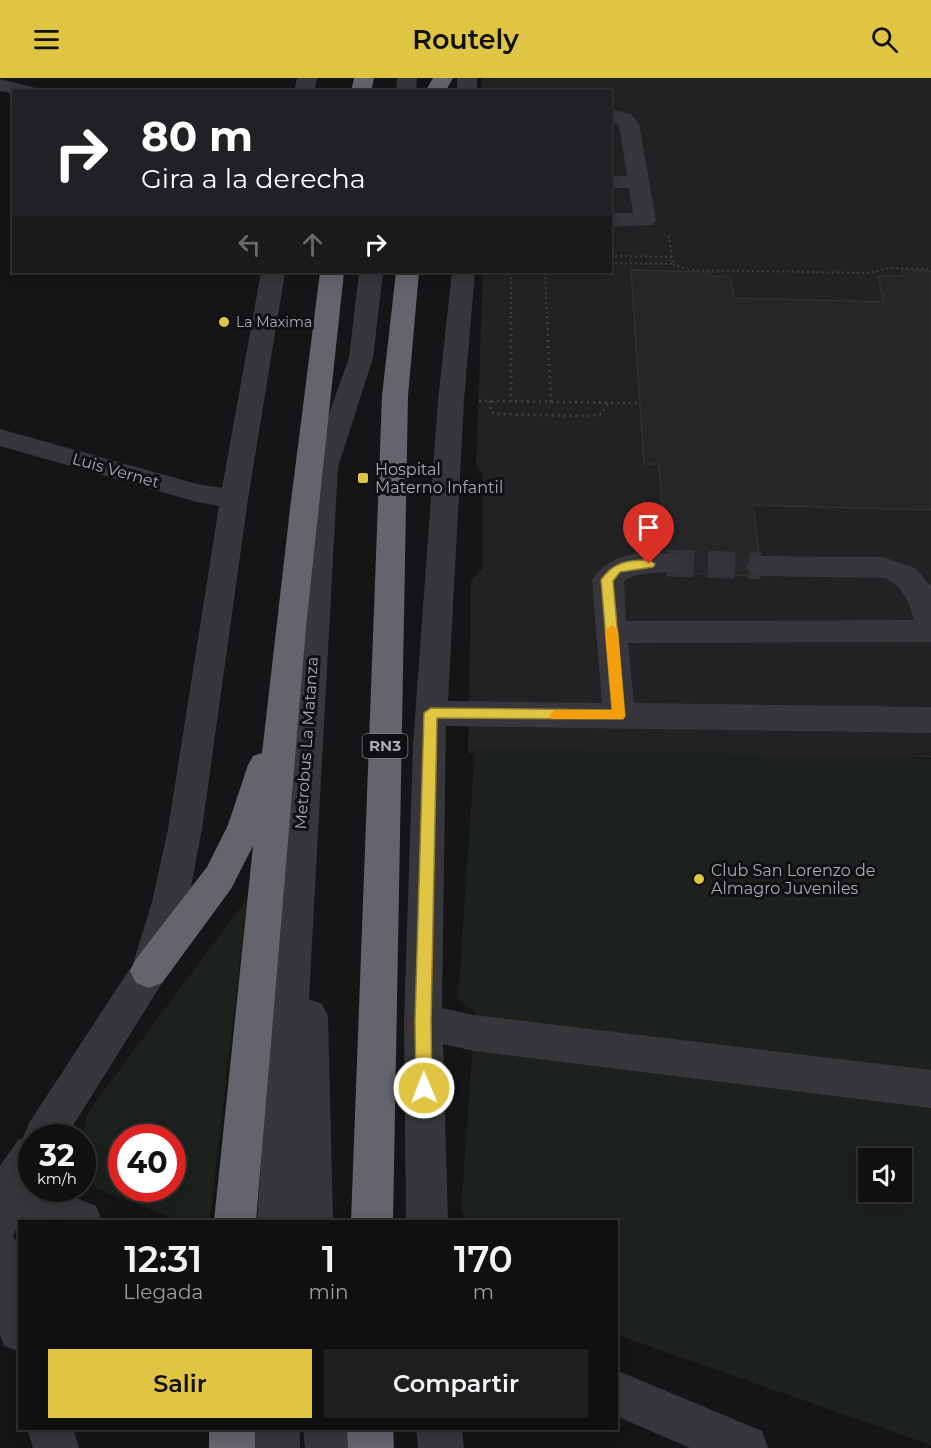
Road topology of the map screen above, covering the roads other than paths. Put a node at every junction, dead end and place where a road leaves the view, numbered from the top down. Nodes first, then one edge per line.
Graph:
1 (5, 78) edge
2 (0, 83) edge
3 (23, 90) edge
4 (612, 115) edge
5 (612, 144) edge
6 (632, 144) junction
7 (612, 182) edge
8 (639, 182) junction
9 (612, 220) edge
10 (273, 273) edge
11 (332, 273) edge
12 (371, 273) edge
13 (387, 273) edge
14 (407, 273) edge
15 (463, 273) edge
16 (0, 437) edge
17 (234, 499) junction
18 (667, 563) tunnel mouth
19 (760, 566) tunnel mouth
20 (931, 629) edge
21 (612, 632) junction
22 (288, 666) junction
23 (431, 713) junction
24 (619, 716) junction
25 (931, 720) edge
26 (149, 971) junction
27 (423, 1022) junction
28 (931, 1089) edge
29 (51, 1124) edge
30 (18, 1176) edge
31 (3, 1199) edge
32 (77, 1220) edge
33 (236, 1220) edge
34 (278, 1220) edge
35 (312, 1220) edge
36 (372, 1220) edge
37 (427, 1220) edge
38 (0, 1252) edge
39 (18, 1322) edge
40 (618, 1394) edge
41 (51, 1430) edge
42 (232, 1430) edge
43 (241, 1430) edge
44 (277, 1430) edge
45 (326, 1430) edge
46 (370, 1430) edge
47 (439, 1430) edge
48 (56, 1448) edge
49 (235, 1448) edge
50 (277, 1448) edge
51 (328, 1448) edge
52 (371, 1448) edge
53 (441, 1448) edge
54 (745, 1448) edge

1 - 2 street
2 - 3 street
4 - 6 street
5 - 6 street
6 - 8 street
7 - 8 street
8 - 9 street
10 - 17 street
11 - 22 highway
12 - 34 street, Metrobus La Matanza
13 - 35 street, Metrobus La Matanza
14 - 36 highway, RN3
15 - 23 street
16 - 17 street, Luis Vernet
17 - 26 street
18 - 21 street
19 - 20 street
20 - 21 street
21 - 24 street
22 - 26 highway
22 - 33 highway
23 - 24 street
23 - 27 street
24 - 25 street
26 - 29 street
27 - 28 street
27 - 37 street
30 - 31 street
31 - 32 street
38 - 39 street
40 - 54 street
41 - 48 street
42 - 49 highway
43 - 49 street
44 - 50 street
45 - 51 street
46 - 52 highway
47 - 53 street

